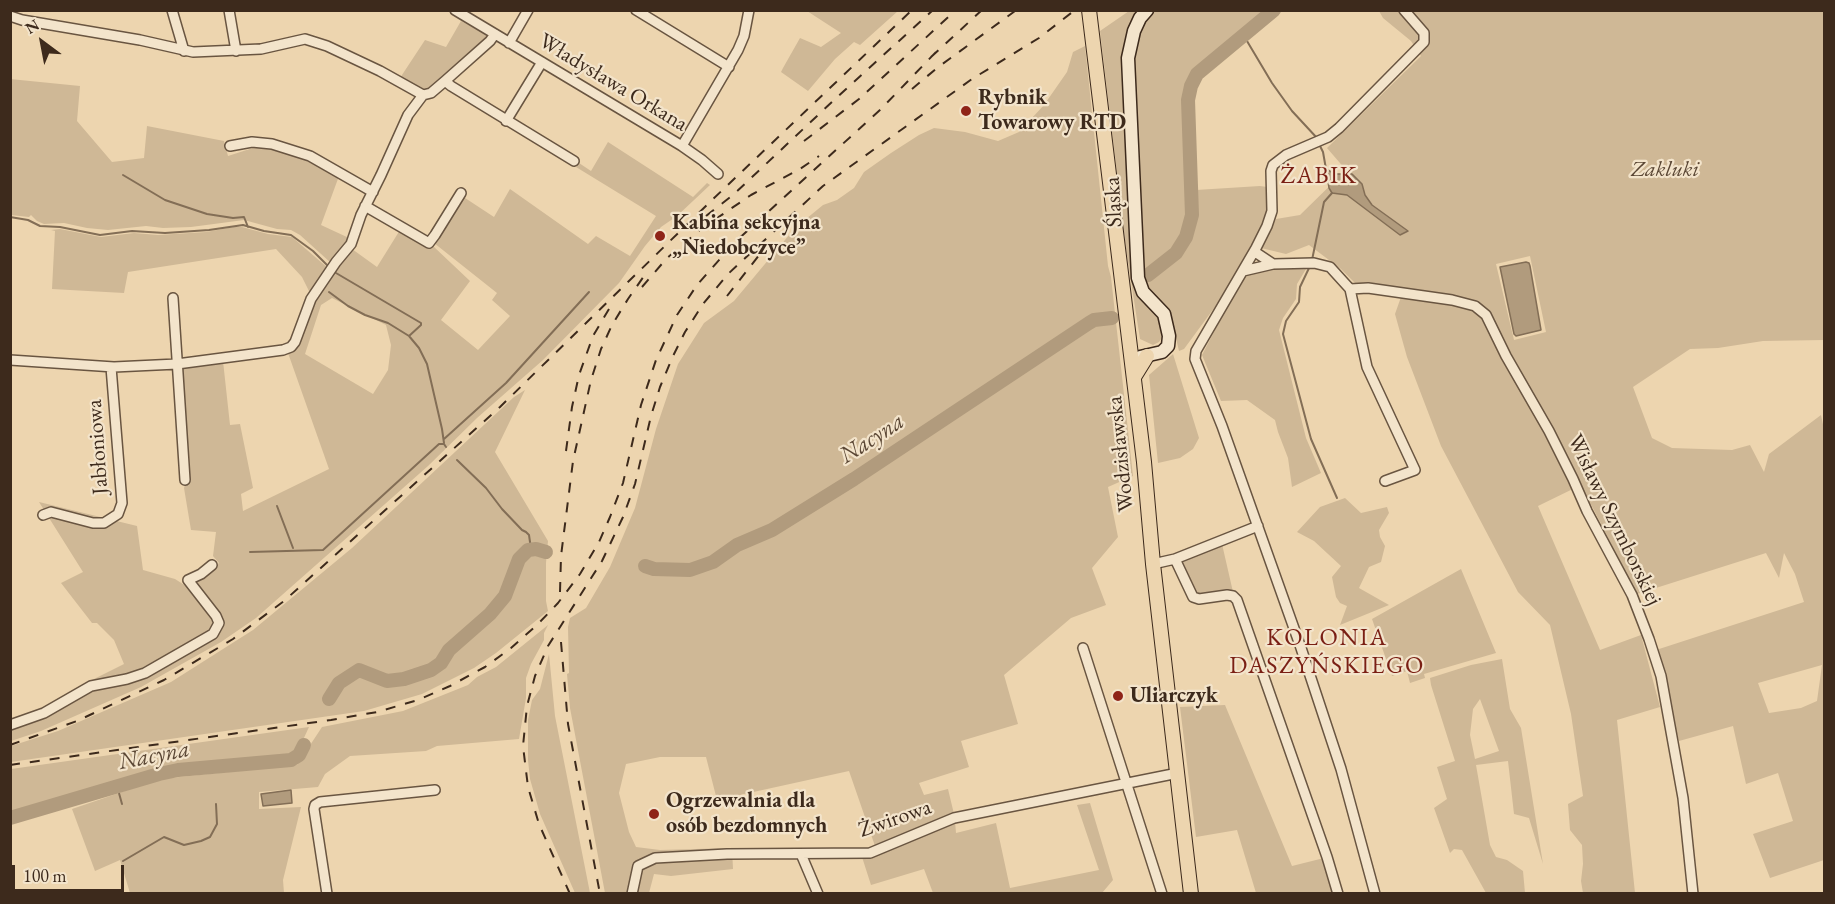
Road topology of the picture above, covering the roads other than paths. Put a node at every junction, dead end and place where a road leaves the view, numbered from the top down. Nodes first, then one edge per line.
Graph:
1 (172, 10) edge
2 (229, 10) edge
3 (455, 10) edge
4 (528, 10) edge
5 (636, 10) edge
6 (749, 10) edge
7 (1089, 10) edge
8 (1147, 10) edge
9 (1404, 10) edge
10 (10, 16) edge
11 (495, 34) junction
12 (509, 43) junction
13 (184, 51) junction
14 (236, 51) junction
15 (542, 62) junction
16 (729, 67) junction
17 (445, 81) junction
18 (423, 95) junction
19 (506, 120) junction
20 (230, 146) dead end
21 (682, 146) junction
22 (574, 161) dead end
23 (718, 174) dead end
24 (373, 192) junction
25 (461, 193) dead end
26 (365, 207) junction
27 (1255, 252) junction
28 (1273, 264) junction
29 (1243, 272) junction
30 (1350, 289) junction
31 (173, 298) dead end
32 (1128, 333) junction
33 (1147, 356) junction
34 (1132, 359) junction
35 (10, 360) edge
36 (177, 364) junction
37 (111, 367) junction
38 (1134, 377) junction
39 (185, 480) dead end
40 (1385, 481) dead end
41 (43, 515) dead end
42 (1258, 526) junction
43 (1174, 559) junction
44 (1153, 564) junction
45 (212, 565) dead end
46 (1083, 648) dead end
47 (10, 725) edge
48 (1178, 773) junction
49 (1127, 783) junction
50 (435, 790) dead end
51 (801, 854) junction
52 (327, 894) edge
53 (632, 894) edge
54 (818, 894) edge
55 (1162, 894) edge
56 (1191, 894) edge
57 (1338, 894) edge
58 (1375, 894) edge
59 (1694, 894) edge

1 - 13 street
2 - 14 street
3 - 11 street, Władysława Orkana
4 - 12 street
5 - 16 street
6 - 16 street
7 - 32 main road, Wodzisławska
8 - 33 street, Śląska
9 - 27 street
10 - 13 street
11 - 12 street, Władysława Orkana
11 - 17 street
12 - 15 street, Władysława Orkana
13 - 14 street
14 - 18 street
15 - 19 street
15 - 21 street, Władysława Orkana
16 - 21 street
17 - 18 street
17 - 19 street
18 - 24 street, Jabłoniowa
19 - 22 street
20 - 24 street
21 - 23 street, Władysława Orkana
24 - 26 street, Jabłoniowa
25 - 26 street
26 - 36 street, Jabłoniowa
27 - 28 street
27 - 29 street
28 - 29 street
28 - 30 street
29 - 42 street
30 - 40 street
30 - 59 street, Wisławy Szymborskiej
31 - 36 street
32 - 33 street
32 - 34 main road, Wodzisławska
33 - 34 street, Śląska
33 - 38 main road
34 - 38 main road, Wodzisławska
35 - 37 street, Jabłoniowa
36 - 37 street, Jabłoniowa
36 - 39 street
37 - 41 street, Jabłoniowa
38 - 44 main road, Wodzisławska
42 - 43 street
42 - 58 street
43 - 44 street
43 - 57 street
44 - 48 main road, Wodzisławska
45 - 47 street
46 - 49 street
48 - 49 street, Żwirowa
48 - 56 main road, Wodzisławska
49 - 51 street, Żwirowa
49 - 55 street
50 - 52 street
51 - 53 street, Żwirowa
51 - 54 street

